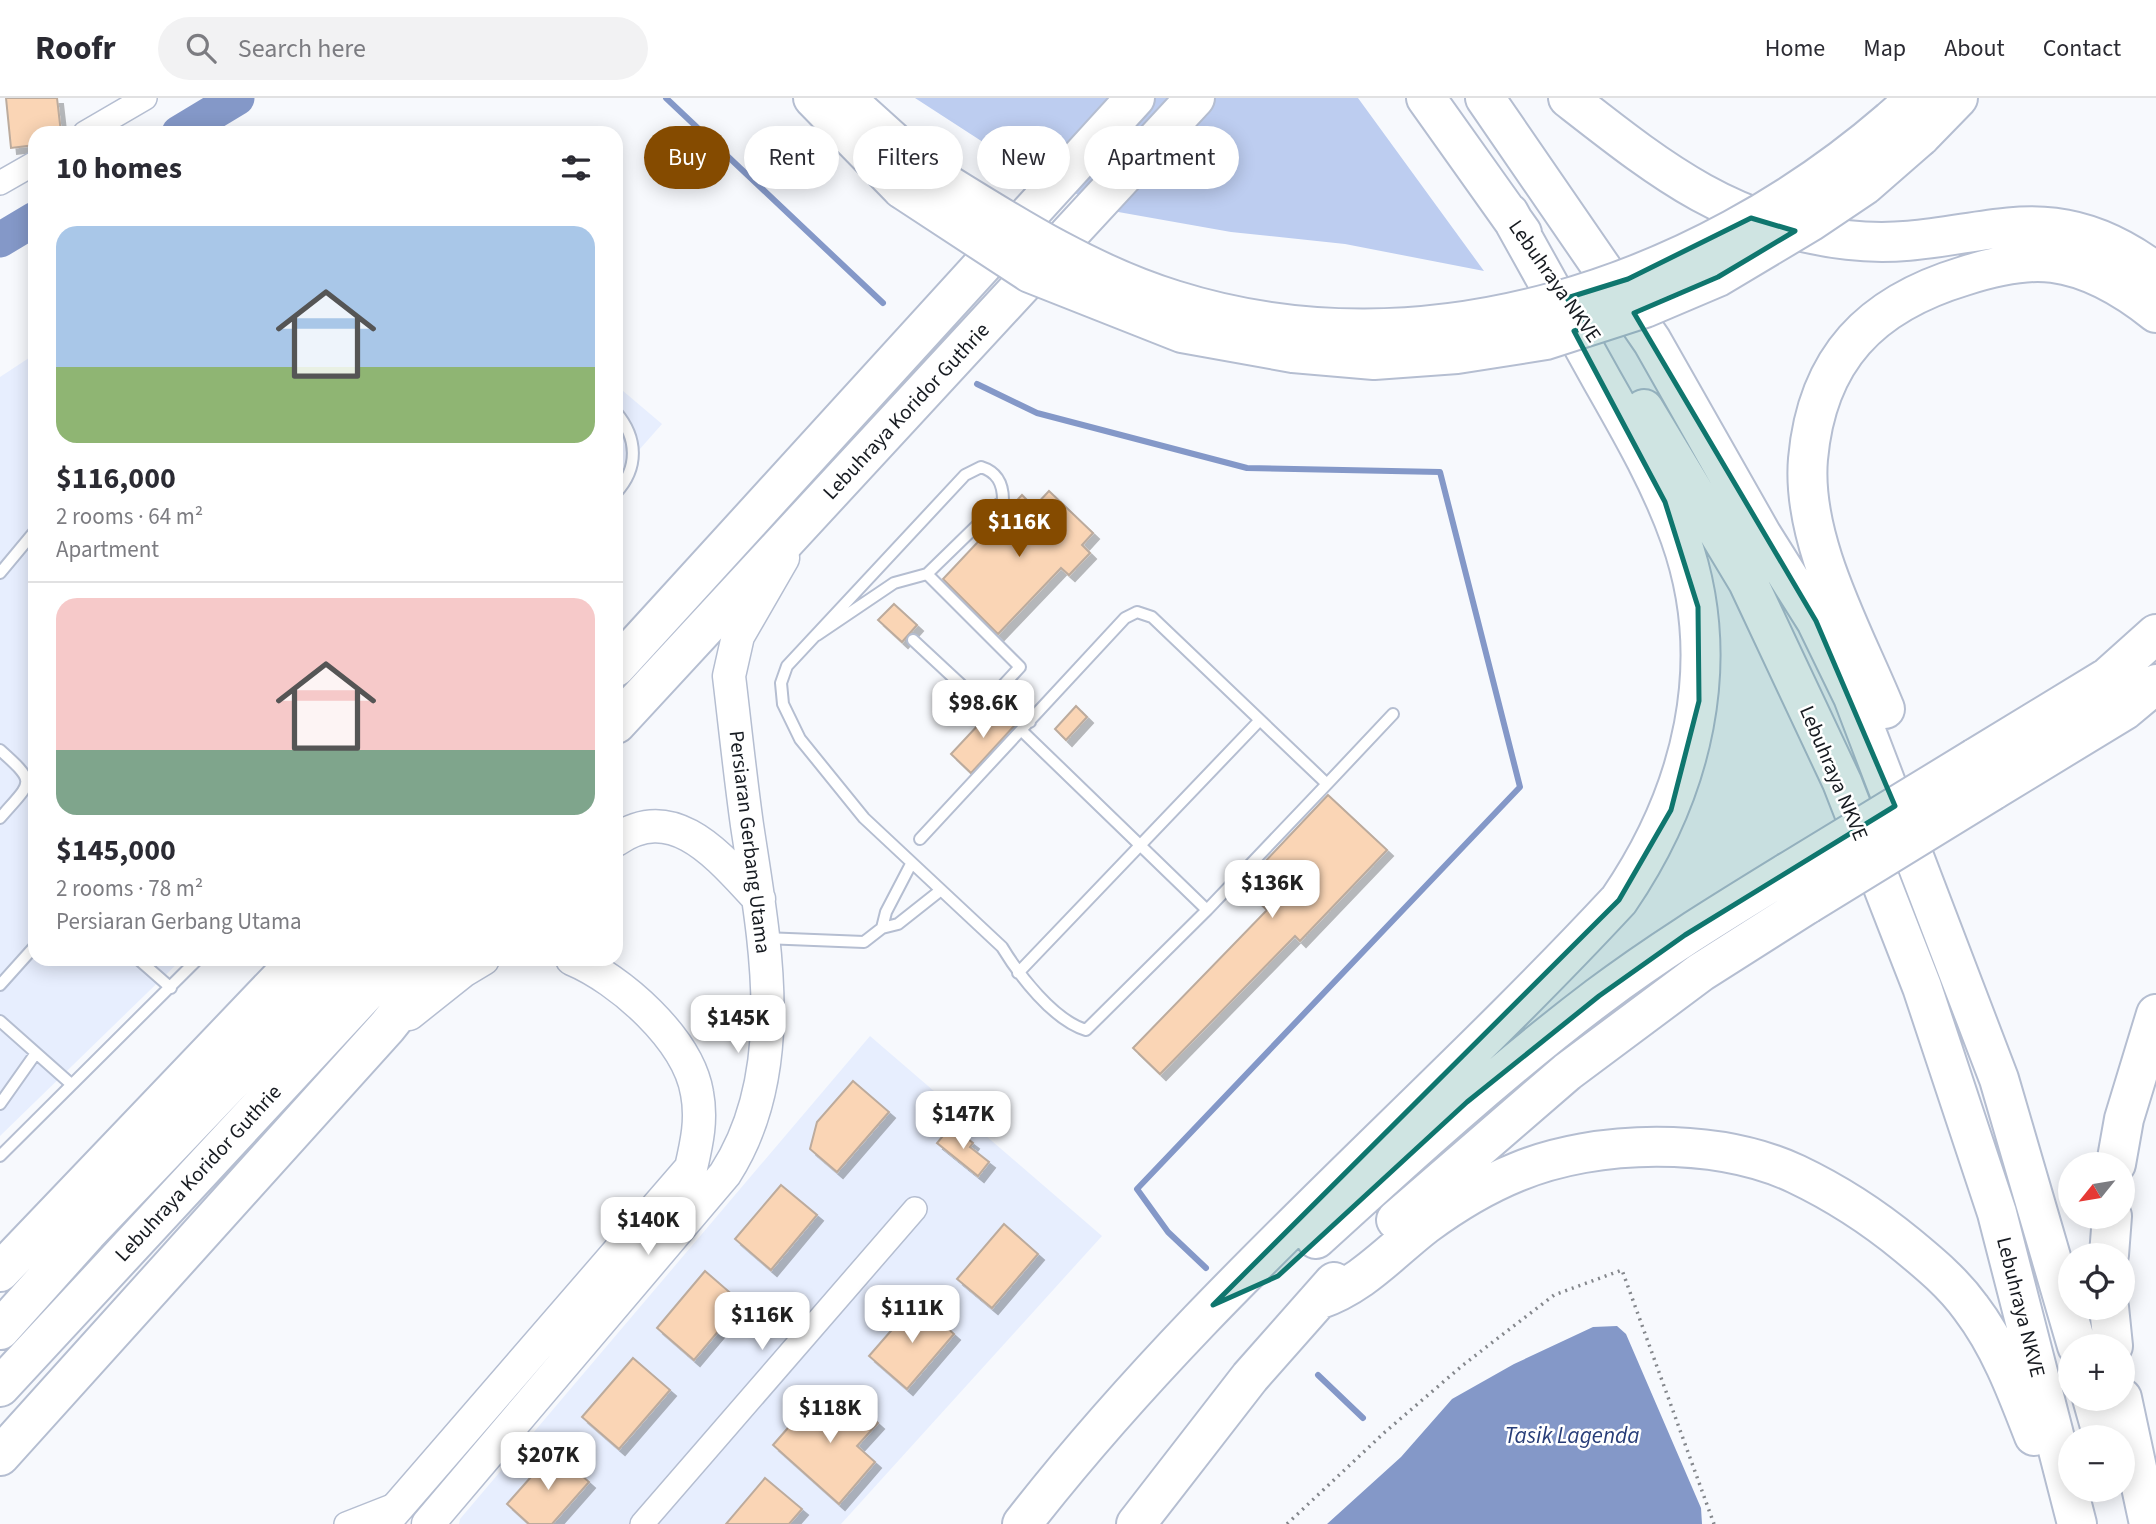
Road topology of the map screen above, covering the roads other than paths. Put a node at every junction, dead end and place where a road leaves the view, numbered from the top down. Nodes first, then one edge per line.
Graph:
1 (145, 98) edge
2 (813, 98) edge
3 (845, 98) edge
4 (1135, 98) edge
5 (1195, 98) edge
6 (1426, 98) edge
7 (1485, 98) edge
8 (1568, 98) edge
9 (1958, 98) edge
10 (1909, 118) edge
11 (97, 126) edge
12 (869, 126) edge
13 (853, 130) edge
14 (28, 167) edge
15 (0, 183) edge
16 (932, 189) edge
17 (1509, 214) junction
18 (2156, 272) edge
19 (2156, 313) edge
20 (623, 425) edge
21 (623, 482) edge
22 (803, 523) junction
23 (28, 539) edge
24 (0, 573) edge
25 (927, 574) junction
26 (2156, 634) edge
27 (817, 635) junction
28 (913, 640) dead end
29 (623, 659) edge
30 (2156, 684) edge
31 (998, 691) junction
32 (1393, 714) dead end
33 (623, 716) edge
34 (1260, 720) junction
35 (1030, 722) junction
36 (1022, 732) junction
37 (0, 750) edge
38 (1327, 784) junction
39 (0, 818) edge
40 (623, 836) edge
41 (920, 839) dead end
42 (1141, 847) junction
43 (911, 864) junction
44 (941, 890) junction
45 (759, 899) junction
46 (1207, 910) junction
47 (882, 928) junction
48 (763, 937) junction
49 (28, 954) edge
50 (146, 966) edge
51 (191, 966) edge
52 (292, 966) edge
53 (341, 966) edge
54 (391, 966) edge
55 (436, 966) edge
56 (471, 966) edge
57 (591, 966) edge
58 (1018, 973) junction
59 (0, 985) edge
60 (171, 988) junction
61 (2156, 1014) edge
62 (0, 1021) edge
63 (387, 1027) junction
64 (36, 1053) junction
65 (1999, 1079) junction
66 (71, 1084) junction
67 (0, 1104) edge
68 (2118, 1152) edge
69 (0, 1156) edge
70 (915, 1209) dead end
71 (0, 1272) edge
72 (1318, 1300) junction
73 (1213, 1306) junction
74 (0, 1330) edge
75 (2073, 1334) edge
76 (0, 1387) edge
77 (2125, 1411) edge
78 (0, 1456) edge
79 (2121, 1502) edge
80 (393, 1513) edge
81 (433, 1521) edge
82 (346, 1524) edge
83 (642, 1524) edge
84 (1022, 1524) edge
85 (1136, 1524) edge
86 (2076, 1524) edge
87 (2127, 1524) edge
88 (2149, 1524) edge

1 - 11 street
2 - 13 highway
3 - 12 highway
4 - 29 highway, Lebuhraya Koridor Guthrie
5 - 22 highway, Lebuhraya Koridor Guthrie
6 - 17 highway, Lebuhraya NKVE
7 - 65 highway, Lebuhraya NKVE
8 - 18 highway
9 - 10 highway
10 - 16 highway, bridge
14 - 15 street
17 - 73 highway
17 - 86 highway, Lebuhraya NKVE
19 - 65 highway
20 - 21 lane
22 - 33 highway, Lebuhraya Koridor Guthrie
22 - 45 main road, Persiaran Gerbang Utama
23 - 24 lane
25 - 27 lane
25 - 27 lane
25 - 31 lane
26 - 73 highway, bridge
27 - 43 lane
28 - 31 lane
30 - 72 highway, bridge
31 - 35 lane
32 - 38 lane
34 - 35 lane
34 - 38 lane
34 - 42 lane
35 - 36 lane
36 - 41 lane
36 - 42 lane
37 - 39 lane
38 - 46 lane
40 - 45 main road
42 - 46 lane
42 - 58 lane
43 - 44 lane
43 - 47 lane
44 - 47 lane
44 - 58 lane
45 - 48 main road, Persiaran Gerbang Utama
46 - 58 lane
47 - 48 lane
48 - 81 main road, Persiaran Gerbang Utama
49 - 59 lane
50 - 60 lane
51 - 60 lane
52 - 71 highway
53 - 74 highway, Lebuhraya Koridor Guthrie
54 - 76 highway, Lebuhraya Koridor Guthrie
55 - 63 highway
56 - 63 main road
57 - 80 main road
60 - 66 lane
61 - 68 highway
62 - 64 lane
63 - 78 highway
64 - 66 lane
64 - 67 lane
65 - 75 highway, Lebuhraya NKVE
66 - 69 lane
70 - 83 street
72 - 85 highway
72 - 86 highway
73 - 84 highway
77 - 88 highway
79 - 87 highway
80 - 82 street

